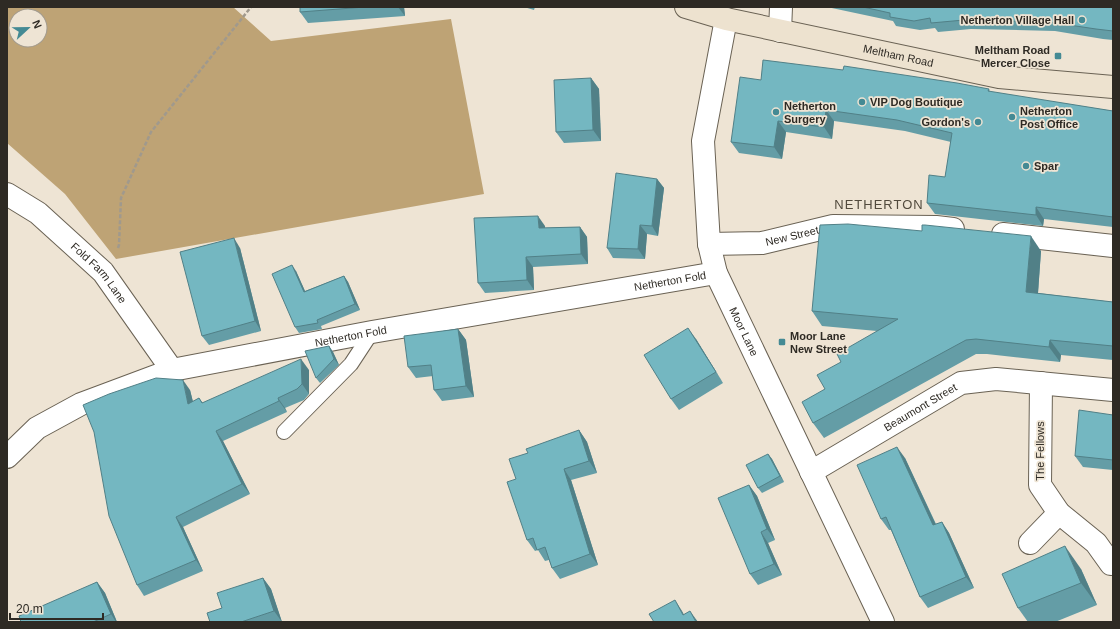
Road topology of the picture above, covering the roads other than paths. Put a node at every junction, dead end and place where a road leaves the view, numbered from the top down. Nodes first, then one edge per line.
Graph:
1 (686, 7) edge
2 (781, 7) edge
3 (726, 19) junction
4 (780, 31) junction
5 (1113, 87) edge
6 (7, 194) edge
7 (709, 244) junction
8 (1113, 246) edge
9 (716, 273) junction
10 (372, 332) junction
11 (172, 370) junction
12 (1041, 383) junction
13 (1113, 390) edge
14 (284, 432) dead end
15 (7, 457) edge
16 (811, 472) junction
17 (1060, 513) junction
18 (1030, 543) dead end
19 (1111, 564) dead end
20 (883, 622) edge

1 - 3 main road, Meltham Road
2 - 4 street
3 - 4 main road, Meltham Road
3 - 7 street, Moor Lane
4 - 5 main road, Meltham Road
6 - 11 street, Fold Farm Lane
7 - 8 street, New Street
7 - 9 street, Moor Lane
9 - 10 street, Netherton Fold
9 - 16 street, Moor Lane
10 - 11 street, Netherton Fold
10 - 14 lane
11 - 15 street, Netherton Fold
12 - 13 street, Beaumont Street
12 - 16 street, Beaumont Street
12 - 17 street, The Fellows
16 - 20 street, Moor Lane
17 - 18 street
17 - 19 street, The Fellows

